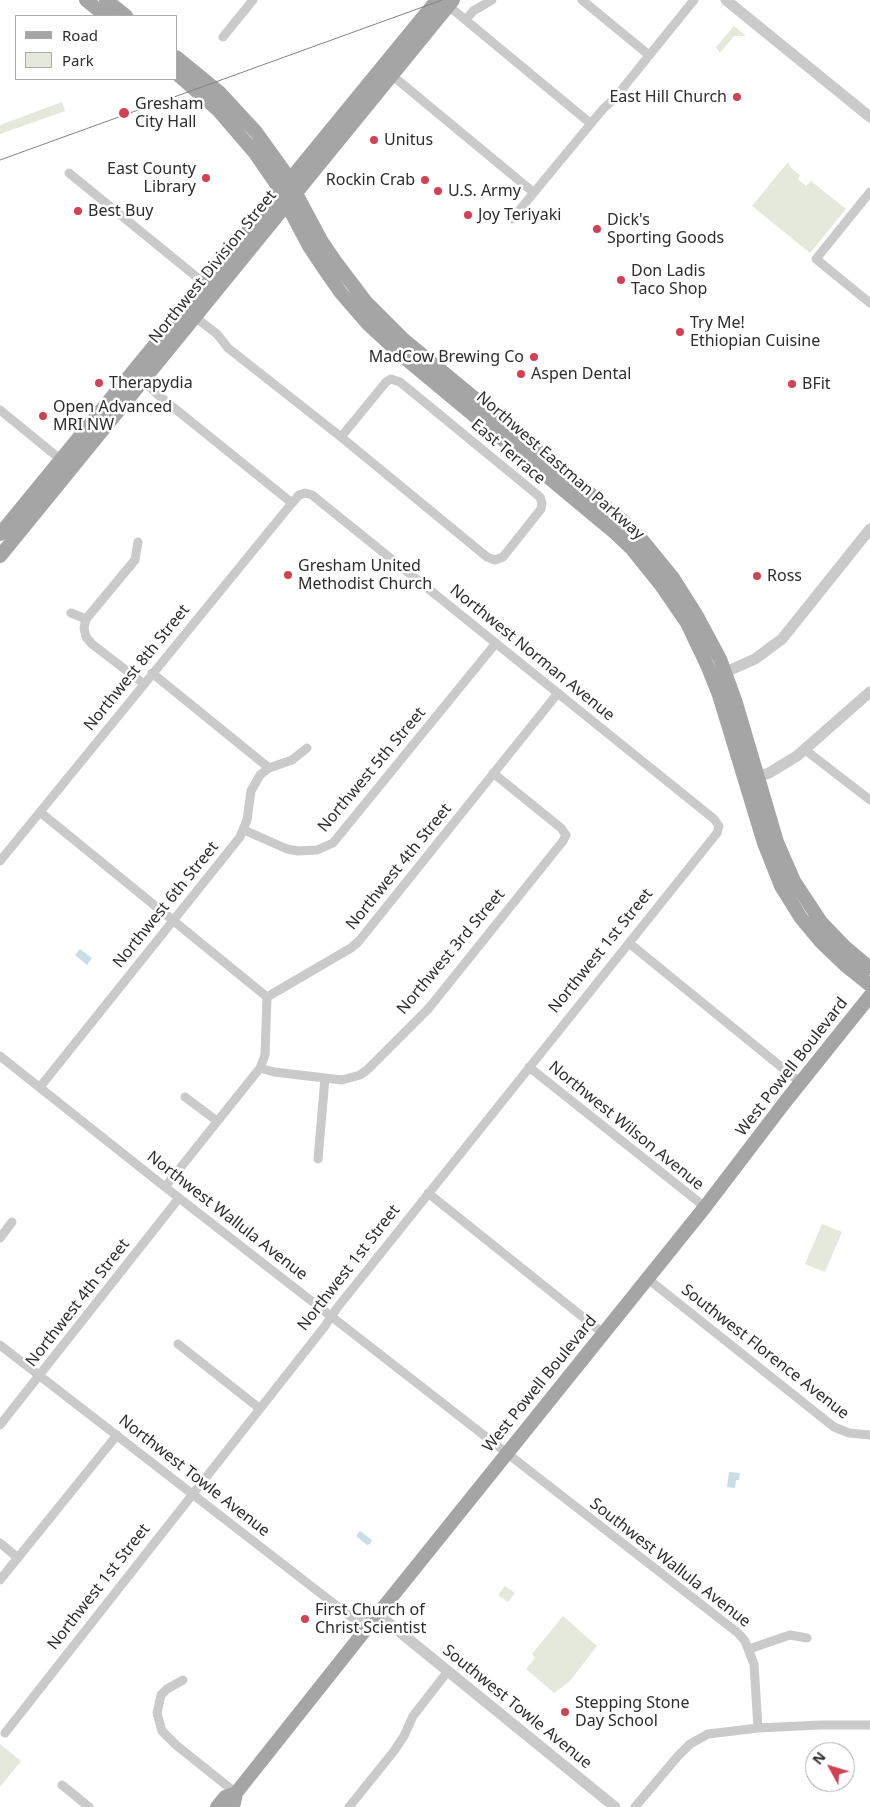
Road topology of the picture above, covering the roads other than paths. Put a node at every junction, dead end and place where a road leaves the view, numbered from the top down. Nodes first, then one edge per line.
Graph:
1 (86, 0) edge
2 (106, 0) edge
3 (492, 0) edge
4 (582, 0) edge
5 (694, 0) edge
6 (726, 0) edge
7 (250, 1) edge
8 (445, 2) edge
9 (105, 15) edge
10 (125, 15) edge
11 (466, 20) junction
12 (223, 37) dead end
13 (649, 55) junction
14 (178, 59) edge
15 (388, 71) junction
16 (178, 75) edge
17 (870, 117) edge
18 (590, 123) junction
19 (70, 174) dead end
20 (289, 180) junction
21 (280, 191) junction
22 (296, 192) junction
23 (533, 192) junction
24 (870, 192) edge
25 (287, 204) junction
26 (512, 219) dead end
27 (204, 283) junction
28 (870, 303) edge
29 (195, 317) junction
30 (138, 375) junction
31 (0, 410) edge
32 (341, 437) junction
33 (60, 460) junction
34 (299, 495) joint
35 (292, 503) junction
36 (870, 530) edge
37 (0, 534) edge
38 (138, 542) dead end
39 (0, 556) edge
40 (71, 613) dead end
41 (86, 619) junction
42 (496, 643) junction
43 (152, 673) junction
44 (719, 675) junction
45 (144, 684) junction
46 (870, 692) edge
47 (558, 693) junction
48 (307, 748) dead end
49 (804, 749) junction
50 (269, 768) junction
51 (493, 773) junction
52 (751, 779) junction
53 (870, 800) edge
54 (40, 812) junction
55 (719, 826) joint
56 (244, 830) junction
57 (0, 861) edge
58 (173, 920) junction
59 (628, 943) junction
60 (870, 968) edge
61 (870, 985) edge
62 (870, 996) edge
63 (267, 997) junction
64 (0, 1056) edge
65 (529, 1067) junction
66 (260, 1068) junction
67 (324, 1078) junction
68 (801, 1083) junction
69 (40, 1087) junction
70 (185, 1097) dead end
71 (217, 1121) junction
72 (318, 1159) dead end
73 (165, 1187) junction
74 (428, 1193) junction
75 (179, 1198) junction
76 (705, 1207) junction
77 (12, 1222) dead end
78 (0, 1238) edge
79 (648, 1279) junction
80 (330, 1316) junction
81 (604, 1334) junction
82 (0, 1344) edge
83 (178, 1344) dead end
84 (40, 1376) junction
85 (259, 1408) junction
86 (0, 1425) edge
87 (117, 1435) junction
88 (870, 1435) edge
89 (508, 1453) junction
90 (192, 1494) junction
91 (0, 1544) edge
92 (18, 1558) junction
93 (0, 1580) edge
94 (373, 1620) junction
95 (807, 1638) dead end
96 (749, 1649) junction
97 (448, 1671) junction
98 (183, 1680) dead end
99 (870, 1726) edge
100 (758, 1728) junction
101 (4, 1732) dead end
102 (62, 1785) dead end
103 (236, 1793) junction
104 (89, 1807) edge
105 (217, 1807) edge
106 (231, 1807) edge
107 (349, 1807) edge
108 (615, 1807) edge
109 (635, 1807) edge

1 - 9 main road
2 - 10 main road
3 - 11 street
4 - 13 street
5 - 13 street
6 - 17 street
7 - 12 street
8 - 11 street
8 - 15 main road, Northwest Division Street
11 - 18 street
13 - 18 street
14 - 20 main road, Northwest Eastman Parkway
15 - 20 main road, Northwest Division Street
15 - 22 main road, Northwest Division Street
15 - 23 street
16 - 21 main road, Northwest Eastman Parkway
18 - 23 street
19 - 27 street
20 - 21 main road, Northwest Division Street
20 - 22 main road, Northwest Eastman Parkway
21 - 25 main road, Northwest Eastman Parkway
21 - 27 main road, Northwest Division Street
22 - 25 main road, Northwest Division Street
22 - 44 main road, Northwest Eastman Parkway
23 - 26 street
24 - 28 street
25 - 29 main road, Northwest Division Street
25 - 44 main road, Northwest Eastman Parkway
27 - 30 main road, Northwest Division Street
29 - 30 main road, Northwest Division Street
29 - 32 street, East Terrace
30 - 33 main road, Northwest Division Street
30 - 35 street
30 - 39 main road, Northwest Division Street
31 - 33 street
32 - 32 street, East Terrace
33 - 37 main road, Northwest Division Street
34 - 35 street, Northwest 8th Street
34 - 42 street, Northwest Norman Avenue
35 - 43 street, Northwest 8th Street
36 - 44 street
38 - 41 street
40 - 41 street
41 - 45 street
42 - 47 street, Northwest Norman Avenue
42 - 56 street, Northwest 5th Street
43 - 45 street, Northwest 8th Street
43 - 50 street
44 - 52 main road, Northwest Eastman Parkway
45 - 54 street, Northwest 8th Street
46 - 49 street
47 - 51 street, Northwest 4th Street
47 - 55 street, Northwest Norman Avenue
48 - 50 street
49 - 52 street
49 - 53 street
50 - 56 street, Northwest 6th Street
51 - 63 street, Northwest 4th Street
51 - 67 street, Northwest 3rd Street
52 - 60 main road, Northwest Eastman Parkway
52 - 61 main road, Northwest Eastman Parkway
54 - 57 street, Northwest 8th Street
54 - 58 street
55 - 59 street, Northwest 1st Street
56 - 58 street, Northwest 6th Street
58 - 63 street
58 - 69 street, Northwest 6th Street
59 - 65 street, Northwest 1st Street
59 - 68 street
62 - 68 main road, West Powell Boulevard
63 - 66 street
64 - 69 street, Northwest Wallula Avenue
65 - 74 street, Northwest 1st Street
65 - 76 street, Northwest Wilson Avenue
66 - 67 street, Northwest 3rd Street
66 - 71 street
67 - 72 street
68 - 76 main road, West Powell Boulevard
69 - 73 street, Northwest Wallula Avenue
70 - 71 street
71 - 73 street
73 - 75 street, Northwest Wallula Avenue
74 - 80 street, Northwest 1st Street
74 - 81 street
75 - 80 street, Northwest Wallula Avenue
75 - 84 street, Northwest 4th Street
76 - 79 main road, West Powell Boulevard
77 - 78 street
79 - 81 main road, West Powell Boulevard
79 - 88 street, Southwest Florence Avenue
80 - 85 street, Northwest 1st Street
80 - 89 street, Northwest Wallula Avenue
81 - 89 main road, West Powell Boulevard
82 - 84 street, Northwest Towle Avenue
83 - 85 street
84 - 86 street, Northwest 4th Street
84 - 87 street, Northwest Towle Avenue
85 - 90 street, Northwest 1st Street
87 - 90 street, Northwest Towle Avenue
87 - 92 street
89 - 94 main road, West Powell Boulevard
89 - 96 street, Southwest Wallula Avenue
90 - 94 street, Northwest Towle Avenue
90 - 101 street, Northwest 1st Street
91 - 92 street
92 - 93 street
94 - 97 street, Southwest Towle Avenue
94 - 103 main road, West Powell Boulevard
95 - 96 street
96 - 100 street, Southwest Wallula Avenue
97 - 107 street
97 - 108 street, Southwest Towle Avenue
98 - 103 street
99 - 100 street
100 - 109 street
102 - 104 street
103 - 105 main road, West Powell Boulevard
103 - 106 main road, West Powell Boulevard

